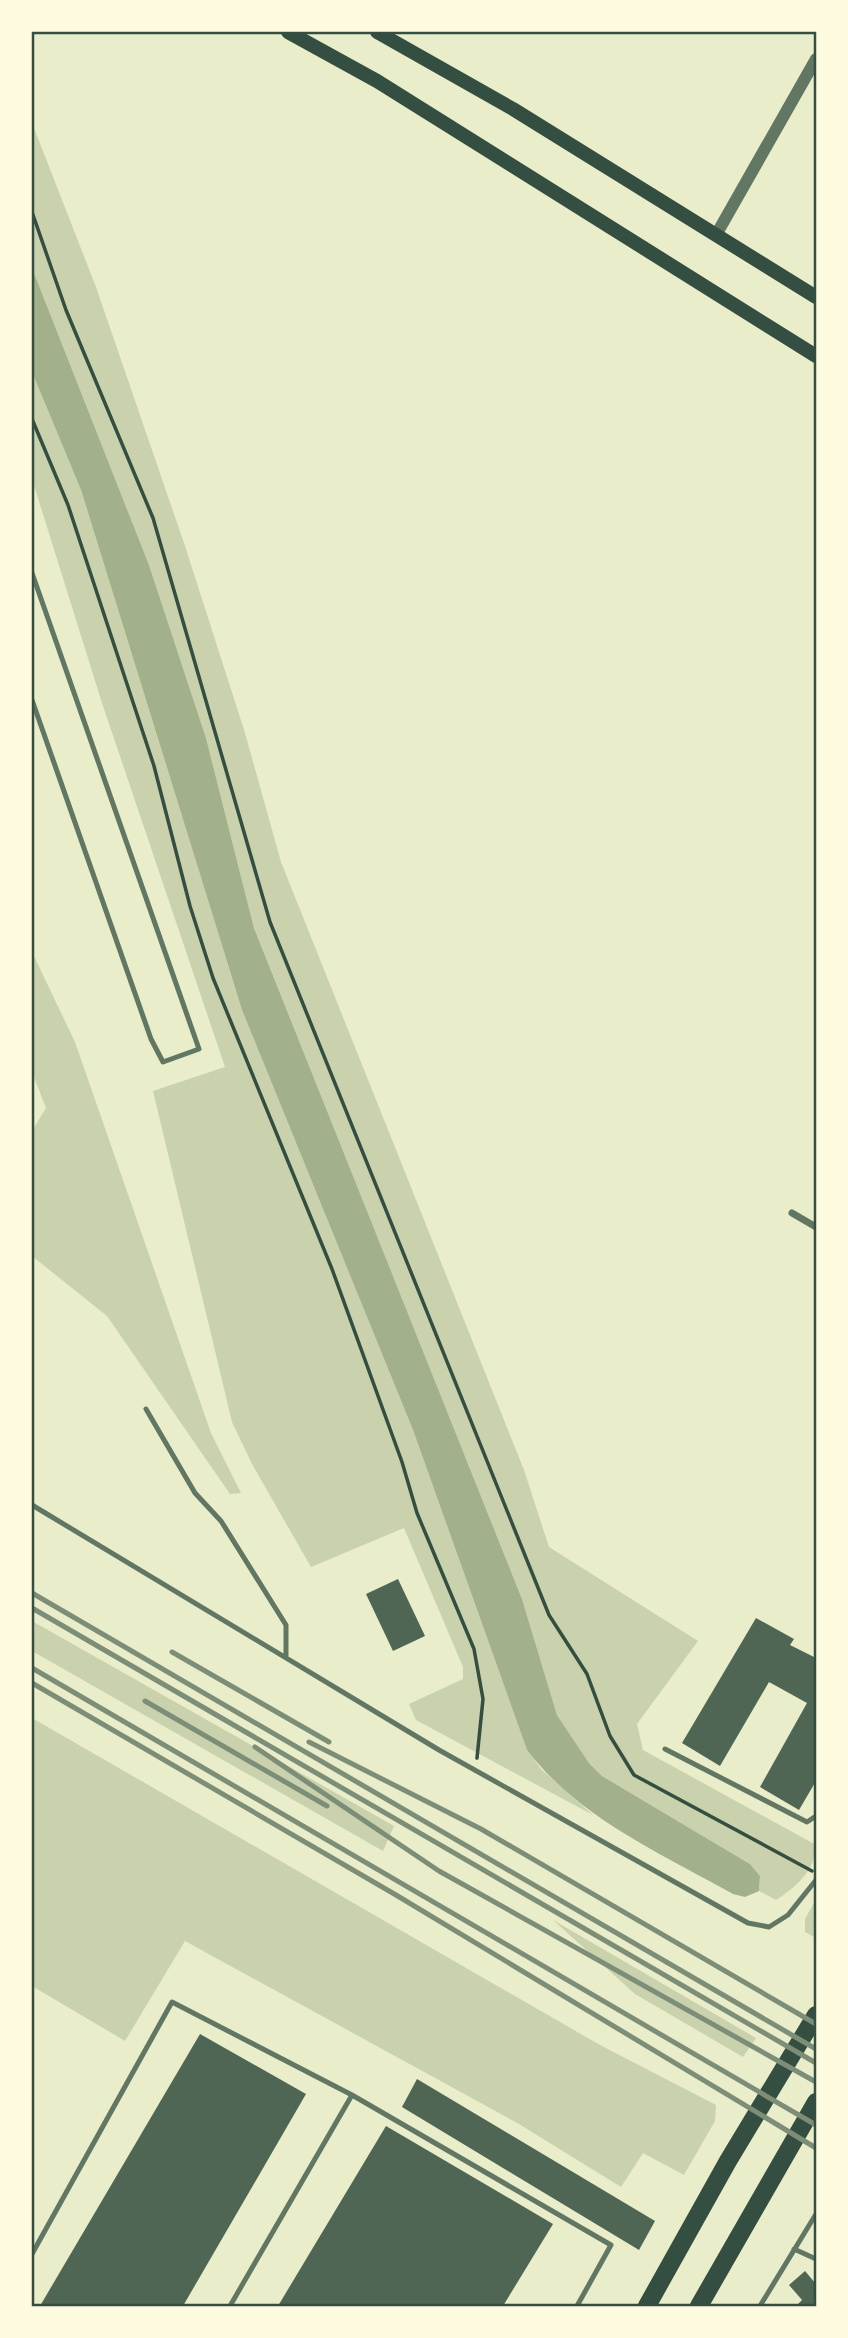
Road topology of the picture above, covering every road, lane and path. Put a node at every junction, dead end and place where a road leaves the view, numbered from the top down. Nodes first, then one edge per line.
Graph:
1 (288, 32) edge
2 (377, 32) edge
3 (398, 36) edge
4 (817, 59) edge
5 (32, 212) edge
6 (716, 235) junction
7 (817, 297) edge
8 (817, 356) edge
9 (32, 419) edge
10 (32, 573) edge
11 (32, 700) edge
12 (792, 1213) dead end
13 (817, 1227) edge
14 (146, 1409) dead end
15 (32, 1505) edge
16 (286, 1656) junction
17 (664, 1749) dead end
18 (475, 1769) junction
19 (817, 1816) edge
20 (817, 1874) edge
21 (817, 1880) edge
22 (817, 2015) edge
23 (352, 2095) junction
24 (817, 2102) edge
25 (817, 2214) edge
26 (794, 2249) junction
27 (32, 2254) edge
28 (817, 2259) edge
29 (230, 2306) edge
30 (577, 2306) edge
31 (648, 2306) edge
32 (698, 2306) edge
33 (760, 2306) edge

1 - 8 main road
2 - 3 main road
3 - 6 main road
4 - 6 street
5 - 20 path
6 - 7 main road
9 - 18 path
10 - 11 lane
12 - 13 street
14 - 16 lane
15 - 16 lane
16 - 18 lane
17 - 19 lane
18 - 21 lane
22 - 31 main road
23 - 27 lane
23 - 29 lane
23 - 30 lane
24 - 32 main road
25 - 26 lane
26 - 28 lane
26 - 33 lane

